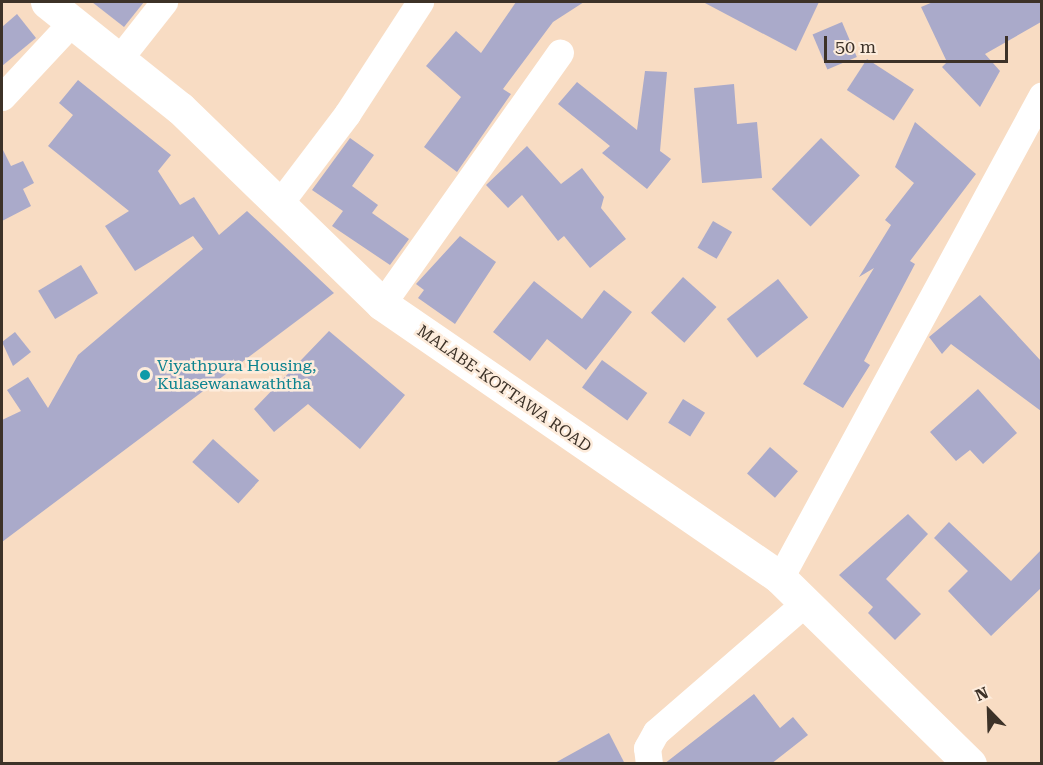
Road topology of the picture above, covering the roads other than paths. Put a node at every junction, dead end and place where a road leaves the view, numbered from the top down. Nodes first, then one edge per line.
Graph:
1 (47, 2) edge
2 (164, 2) edge
3 (420, 2) edge
4 (72, 22) junction
5 (560, 53) dead end
6 (119, 59) junction
7 (1041, 95) edge
8 (2, 98) edge
9 (279, 204) junction
10 (382, 304) junction
11 (780, 578) junction
12 (805, 603) junction
13 (649, 764) edge
14 (970, 764) edge

1 - 4 main road, MALABE-KOTTAWA ROAD
2 - 6 street
3 - 9 street
4 - 6 main road, MALABE-KOTTAWA ROAD
4 - 8 street
5 - 10 street
6 - 9 main road, MALABE-KOTTAWA ROAD
7 - 11 street
9 - 10 main road, MALABE-KOTTAWA ROAD
10 - 11 main road, MALABE-KOTTAWA ROAD
11 - 12 main road, MALABE-KOTTAWA ROAD
12 - 13 street
12 - 14 main road, MALABE-KOTTAWA ROAD

